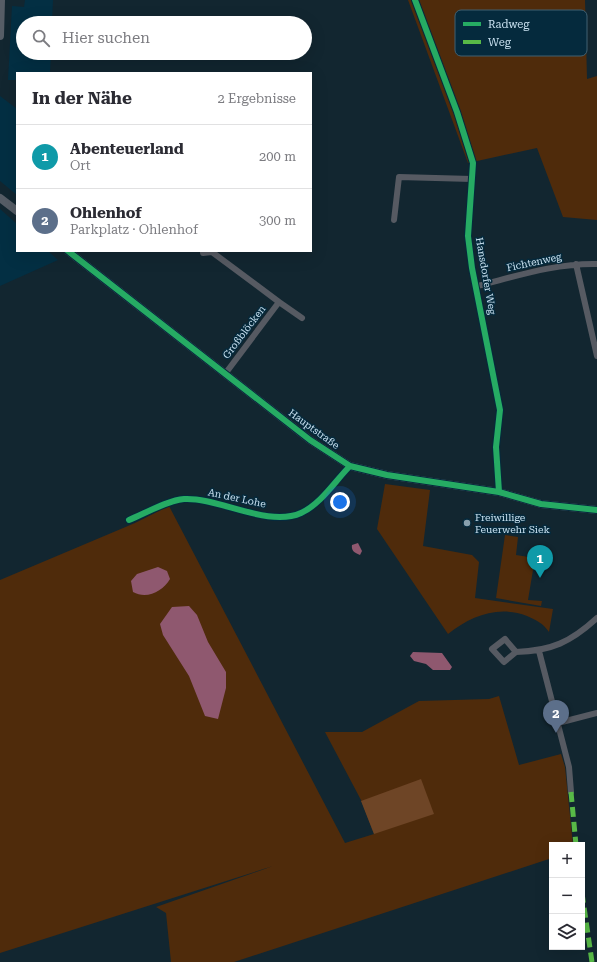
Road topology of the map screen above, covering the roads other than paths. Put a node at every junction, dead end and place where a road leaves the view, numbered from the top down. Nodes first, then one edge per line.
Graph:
1 (1, 0) edge
2 (415, 0) edge
3 (0, 36) edge
4 (472, 179) junction
5 (0, 198) edge
6 (16, 210) edge
7 (394, 220) dead end
8 (69, 252) edge
9 (203, 253) dead end
10 (576, 264) junction
11 (597, 264) edge
12 (477, 286) junction
13 (279, 302) junction
14 (302, 318) dead end
15 (597, 356) edge
16 (225, 374) junction
17 (350, 466) junction
18 (498, 492) junction
19 (597, 510) edge
20 (129, 520) dead end
21 (597, 618) edge
22 (539, 651) junction
23 (516, 652) dead end
24 (597, 713) edge
25 (558, 723) junction
26 (571, 792) dead end

1 - 3 street
2 - 4 street, Hansdorfer Weg
4 - 7 street
4 - 12 street, Hansdorfer Weg
5 - 6 street
8 - 16 street, Hauptstraße
9 - 13 street, Großblöcken
10 - 11 street, Fichtenweg
10 - 12 street, Fichtenweg
10 - 15 street
12 - 18 street, Hansdorfer Weg
13 - 14 street, Großblöcken
13 - 16 street, Großblöcken
16 - 17 street, Hauptstraße
17 - 18 street, Hauptstraße
17 - 20 street, An der Lohe
18 - 19 street, Hauptstraße
21 - 22 street
22 - 23 street
22 - 25 street
24 - 25 street
25 - 26 street

